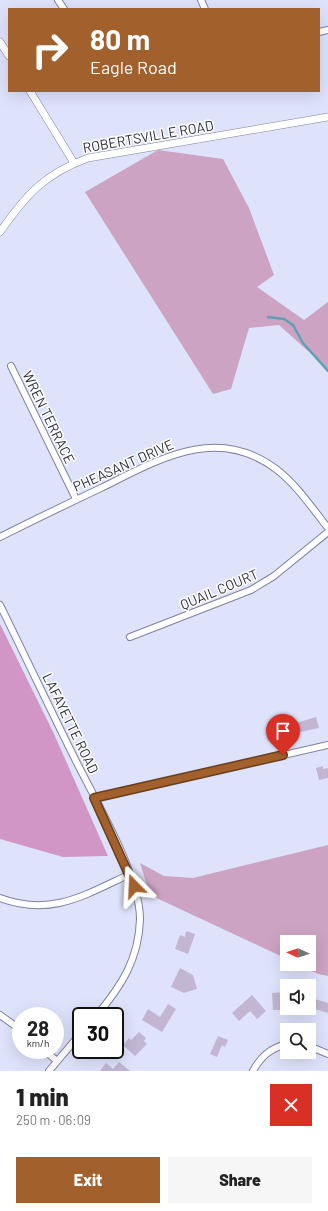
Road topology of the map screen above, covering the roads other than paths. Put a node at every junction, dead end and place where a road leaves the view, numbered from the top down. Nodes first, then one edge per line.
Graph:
1 (0, 42) edge
2 (8, 54) edge
3 (31, 92) edge
4 (328, 117) edge
5 (74, 164) junction
6 (0, 232) edge
7 (11, 366) dead end
8 (76, 499) junction
9 (328, 528) edge
10 (328, 532) edge
11 (0, 537) edge
12 (0, 605) edge
13 (130, 638) dead end
14 (328, 745) edge
15 (94, 798) junction
16 (130, 874) junction
17 (0, 898) edge
18 (103, 1007) edge
19 (0, 1015) edge
20 (12, 1024) edge
21 (72, 1044) edge
22 (280, 1046) edge
23 (316, 1049) edge
24 (328, 1054) edge
25 (55, 1059) edge
26 (57, 1061) junction
27 (49, 1071) edge
28 (253, 1071) edge

1 - 2 street
3 - 5 street
4 - 5 street, ROBERTSVILLE ROAD
5 - 6 street, ROBERTSVILLE ROAD
7 - 8 street, WREN TERRACE
8 - 9 street, PHEASANT DRIVE
8 - 11 street, PHEASANT DRIVE
10 - 13 street, QUAIL COURT
12 - 15 street, LAFAYETTE ROAD
14 - 15 street
15 - 16 street, LAFAYETTE ROAD
16 - 17 street
16 - 18 street, LAFAYETTE ROAD
19 - 20 street
21 - 26 street
22 - 28 street
23 - 24 street
25 - 26 street
26 - 27 street

